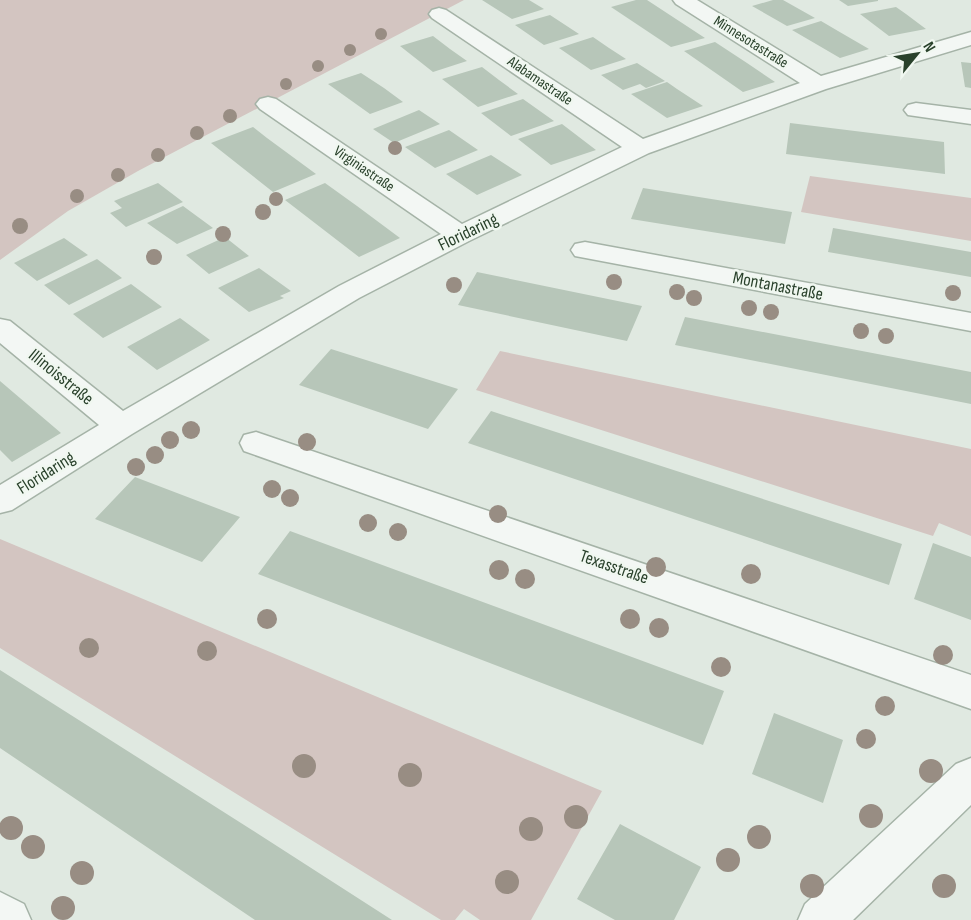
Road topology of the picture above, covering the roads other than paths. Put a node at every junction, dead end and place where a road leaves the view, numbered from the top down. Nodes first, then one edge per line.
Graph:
1 (683, 0) edge
2 (439, 14) dead end
3 (971, 38) edge
4 (818, 84) junction
5 (268, 104) dead end
6 (916, 110) dead end
7 (971, 117) edge
8 (640, 148) junction
9 (460, 235) junction
10 (585, 250) dead end
11 (971, 322) edge
12 (0, 328) edge
13 (121, 426) junction
14 (256, 443) dead end
15 (0, 501) edge
16 (971, 692) edge
17 (971, 777) edge
18 (0, 914) edge
19 (8, 920) edge
20 (821, 920) edge

1 - 4 street, Minnesotastraße
2 - 8 street, Alabamastraße
3 - 4 street, Floridaring
4 - 8 street, Floridaring
5 - 9 street, Virginiastraße
6 - 7 street
8 - 9 street, Floridaring
9 - 13 street, Floridaring
10 - 11 street, Montanastraße
12 - 13 street, Illinoisstraße
13 - 15 street, Floridaring
14 - 16 street, Texasstraße
17 - 20 street
18 - 19 street

